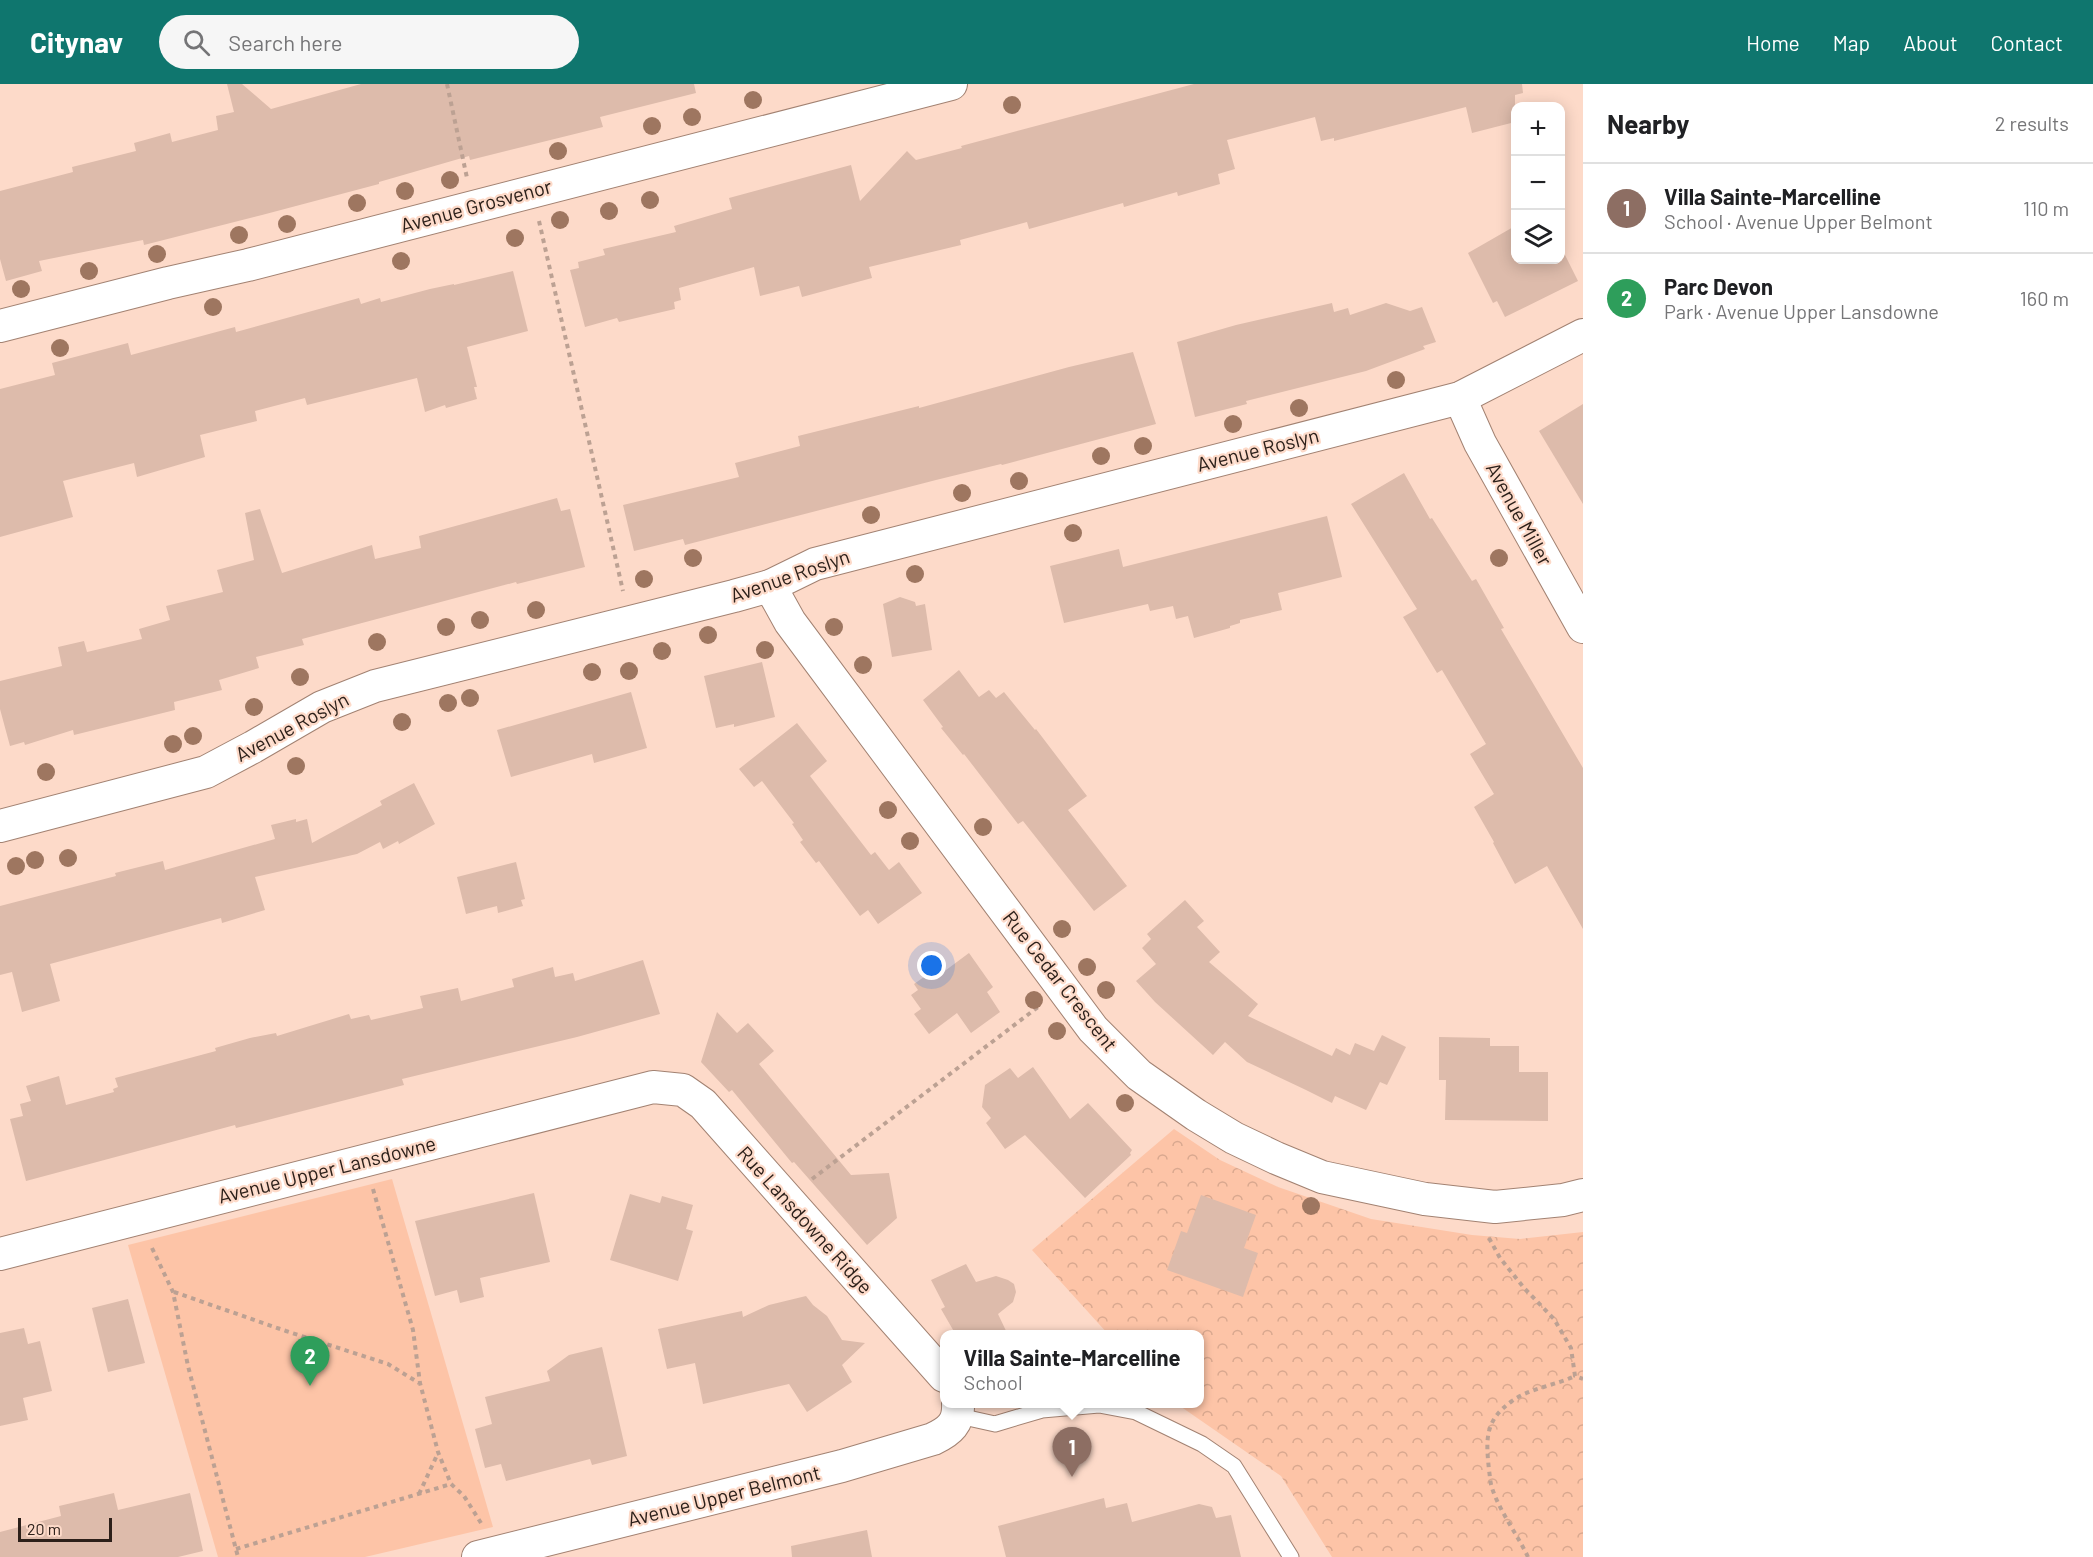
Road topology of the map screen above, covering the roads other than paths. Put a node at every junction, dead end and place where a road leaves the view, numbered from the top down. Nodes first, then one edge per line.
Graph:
1 (951, 84) edge
2 (0, 326) edge
3 (1583, 335) edge
4 (1460, 398) junction
5 (770, 586) junction
6 (1583, 627) edge
7 (0, 826) edge
8 (653, 1087) joint
9 (1583, 1195) edge
10 (0, 1254) edge
11 (940, 1370) edge
12 (1065, 1408) edge
13 (1115, 1408) edge
14 (958, 1410) edge
15 (478, 1557) edge
16 (1291, 1557) edge

1 - 2 street, Avenue Grosvenor
3 - 4 street, Avenue Roslyn
4 - 5 street, Avenue Roslyn
4 - 6 street, Avenue Miller
5 - 7 street, Avenue Roslyn
5 - 9 street, Rue Cedar Crescent
8 - 10 street, Avenue Upper Lansdowne
8 - 11 street, Rue Lansdowne Ridge
12 - 14 lane
13 - 16 lane
14 - 15 street, Avenue Upper Belmont

